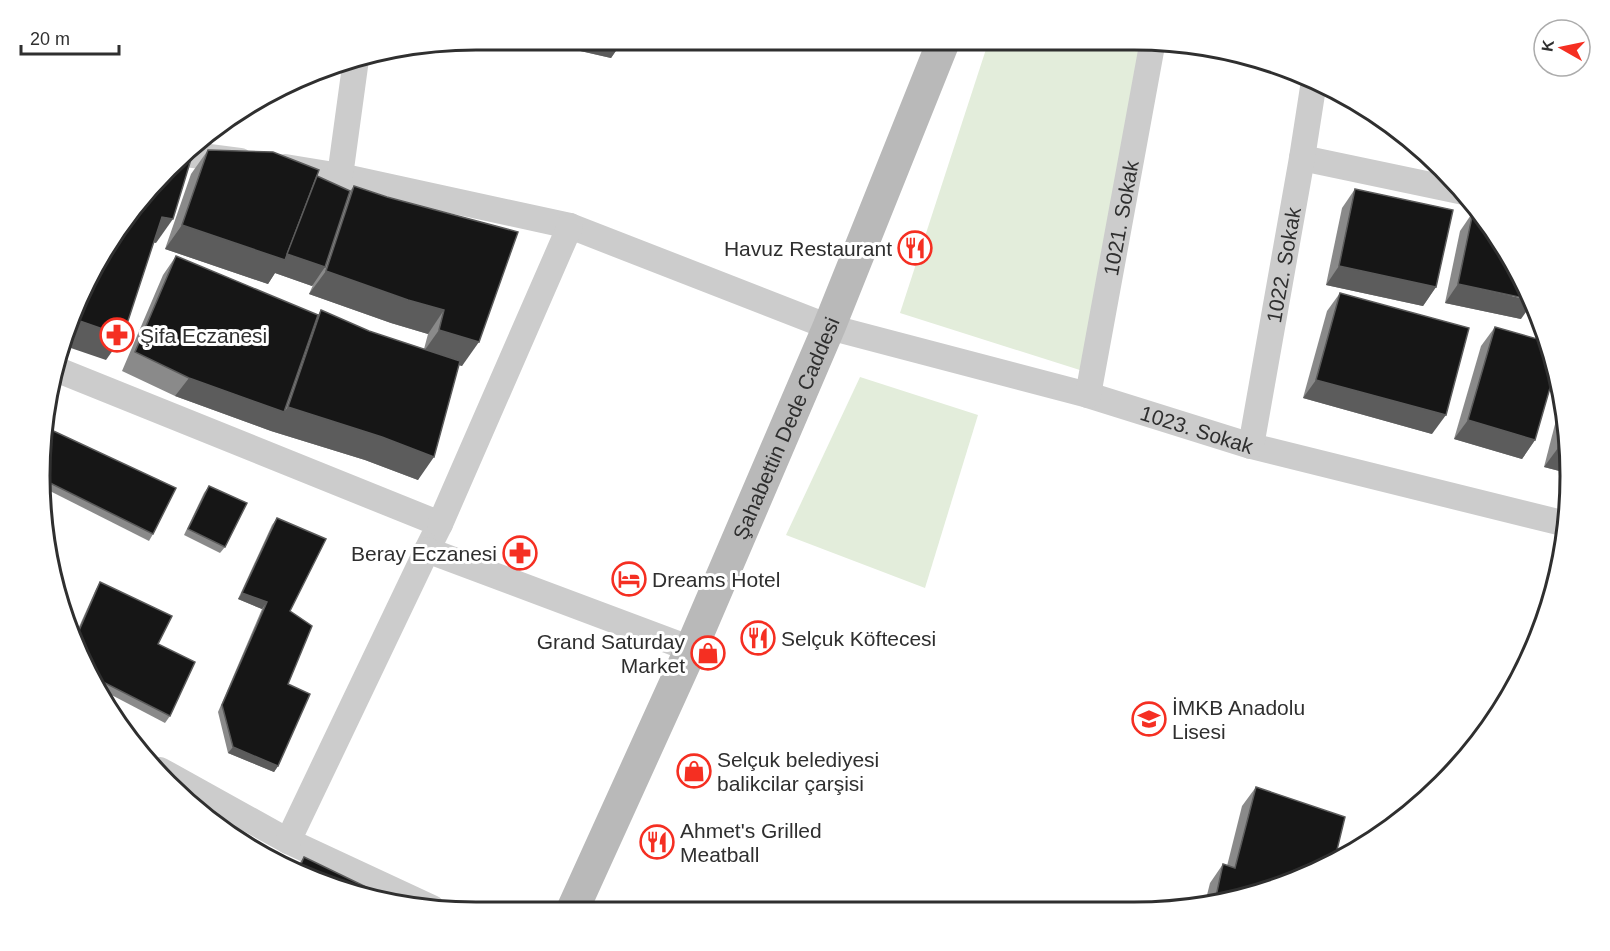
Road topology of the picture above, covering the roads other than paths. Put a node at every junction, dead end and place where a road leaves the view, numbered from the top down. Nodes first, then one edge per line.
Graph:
1 (940, 50) edge
2 (1151, 50) edge
3 (355, 67) edge
4 (1313, 89) edge
5 (195, 155) edge
6 (1302, 158) junction
7 (340, 176) junction
8 (1450, 189) edge
9 (570, 226) junction
10 (829, 327) junction
11 (62, 372) edge
12 (1088, 395) junction
13 (1251, 446) junction
14 (1558, 522) edge
15 (440, 524) junction
16 (427, 550) junction
17 (691, 649) junction
18 (177, 779) edge
19 (288, 842) junction
20 (404, 895) edge
21 (576, 902) edge

1 - 10 street, Şahabettin Dede Caddesi
2 - 12 street, 1021. Sokak
3 - 7 street
4 - 6 street, 1022. Sokak
5 - 7 street, 1023. Sokak
6 - 8 street
6 - 13 street, 1022. Sokak
7 - 9 street, 1023. Sokak
9 - 10 street, 1023. Sokak
9 - 15 street
10 - 12 street, 1023. Sokak
10 - 17 street, Şahabettin Dede Caddesi
11 - 15 street
12 - 13 street, 1023. Sokak
13 - 14 street, 1023. Sokak
15 - 16 street
16 - 17 street
16 - 19 street
17 - 21 street, Şahabettin Dede Caddesi
18 - 19 street
19 - 20 street

